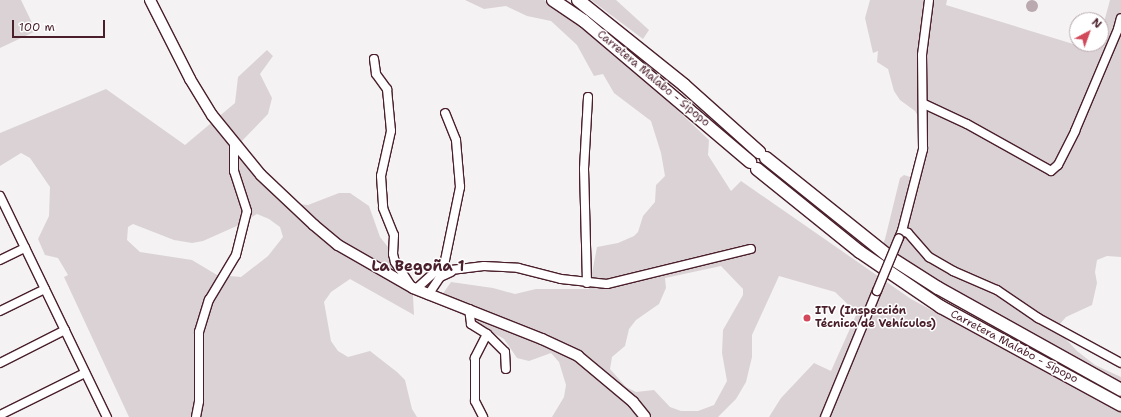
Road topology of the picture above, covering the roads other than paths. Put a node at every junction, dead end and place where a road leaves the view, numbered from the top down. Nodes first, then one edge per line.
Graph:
1 (150, 0) edge
2 (553, 0) edge
3 (578, 0) edge
4 (929, 0) edge
5 (1121, 18) edge
6 (374, 59) dead end
7 (588, 97) dead end
8 (924, 104) junction
9 (445, 113) dead end
10 (234, 145) junction
11 (0, 196) edge
12 (2, 207) edge
13 (901, 235) junction
14 (25, 248) junction
15 (751, 249) dead end
16 (0, 260) edge
17 (442, 270) junction
18 (456, 270) junction
19 (587, 283) junction
20 (414, 288) junction
21 (45, 289) junction
22 (428, 294) junction
23 (469, 309) junction
24 (0, 311) edge
25 (65, 330) junction
26 (487, 334) junction
27 (0, 363) edge
28 (1121, 363) edge
29 (506, 370) dead end
30 (86, 373) junction
31 (1121, 390) edge
32 (1121, 405) edge
33 (0, 415) edge
34 (103, 416) edge
35 (196, 417) edge
36 (483, 417) edge
37 (645, 417) edge
38 (825, 417) edge

1 - 10 main road
2 - 32 highway, Carretera Malabo - Sipopo
3 - 31 highway, Carretera Malabo - Sipopo
4 - 8 street
5 - 8 street
6 - 20 street
7 - 19 street
8 - 13 street
9 - 17 street
10 - 20 main road
10 - 35 street
11 - 12 street
12 - 14 street
13 - 28 street
13 - 38 street, bridge
14 - 16 street
14 - 21 street
15 - 19 street
17 - 18 street
17 - 20 street
18 - 19 street
18 - 22 street
20 - 22 main road
21 - 24 street
21 - 25 street
22 - 23 main road
23 - 26 street
23 - 37 main road
25 - 27 street
25 - 30 street
26 - 29 street
26 - 36 street
30 - 33 street
30 - 34 street

